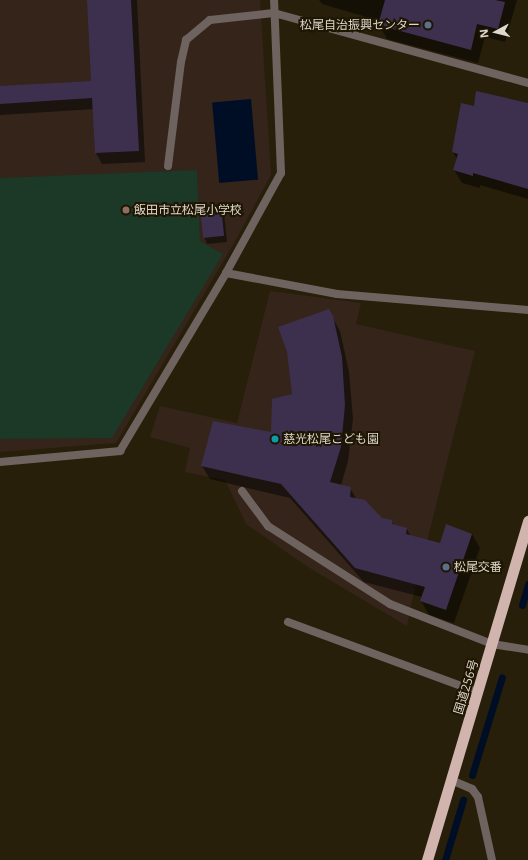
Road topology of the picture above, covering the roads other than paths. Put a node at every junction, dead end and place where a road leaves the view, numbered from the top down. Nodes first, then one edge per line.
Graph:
1 (274, 0) edge
2 (274, 13) junction
3 (528, 84) edge
4 (168, 166) dead end
5 (226, 273) junction
6 (528, 310) edge
7 (0, 462) edge
8 (242, 492) dead end
9 (528, 521) edge
10 (288, 622) dead end
11 (492, 644) junction
12 (528, 650) edge
13 (477, 692) junction
14 (451, 780) junction
15 (427, 860) edge
16 (492, 860) edge

1 - 2 street
2 - 3 street
2 - 4 street
2 - 5 street
5 - 6 street
5 - 7 street
8 - 11 street
9 - 11 highway, 国道256号
10 - 13 street
11 - 12 street
11 - 13 highway, 国道256号
13 - 14 highway, 国道256号
14 - 15 highway, 国道256号
14 - 16 street

